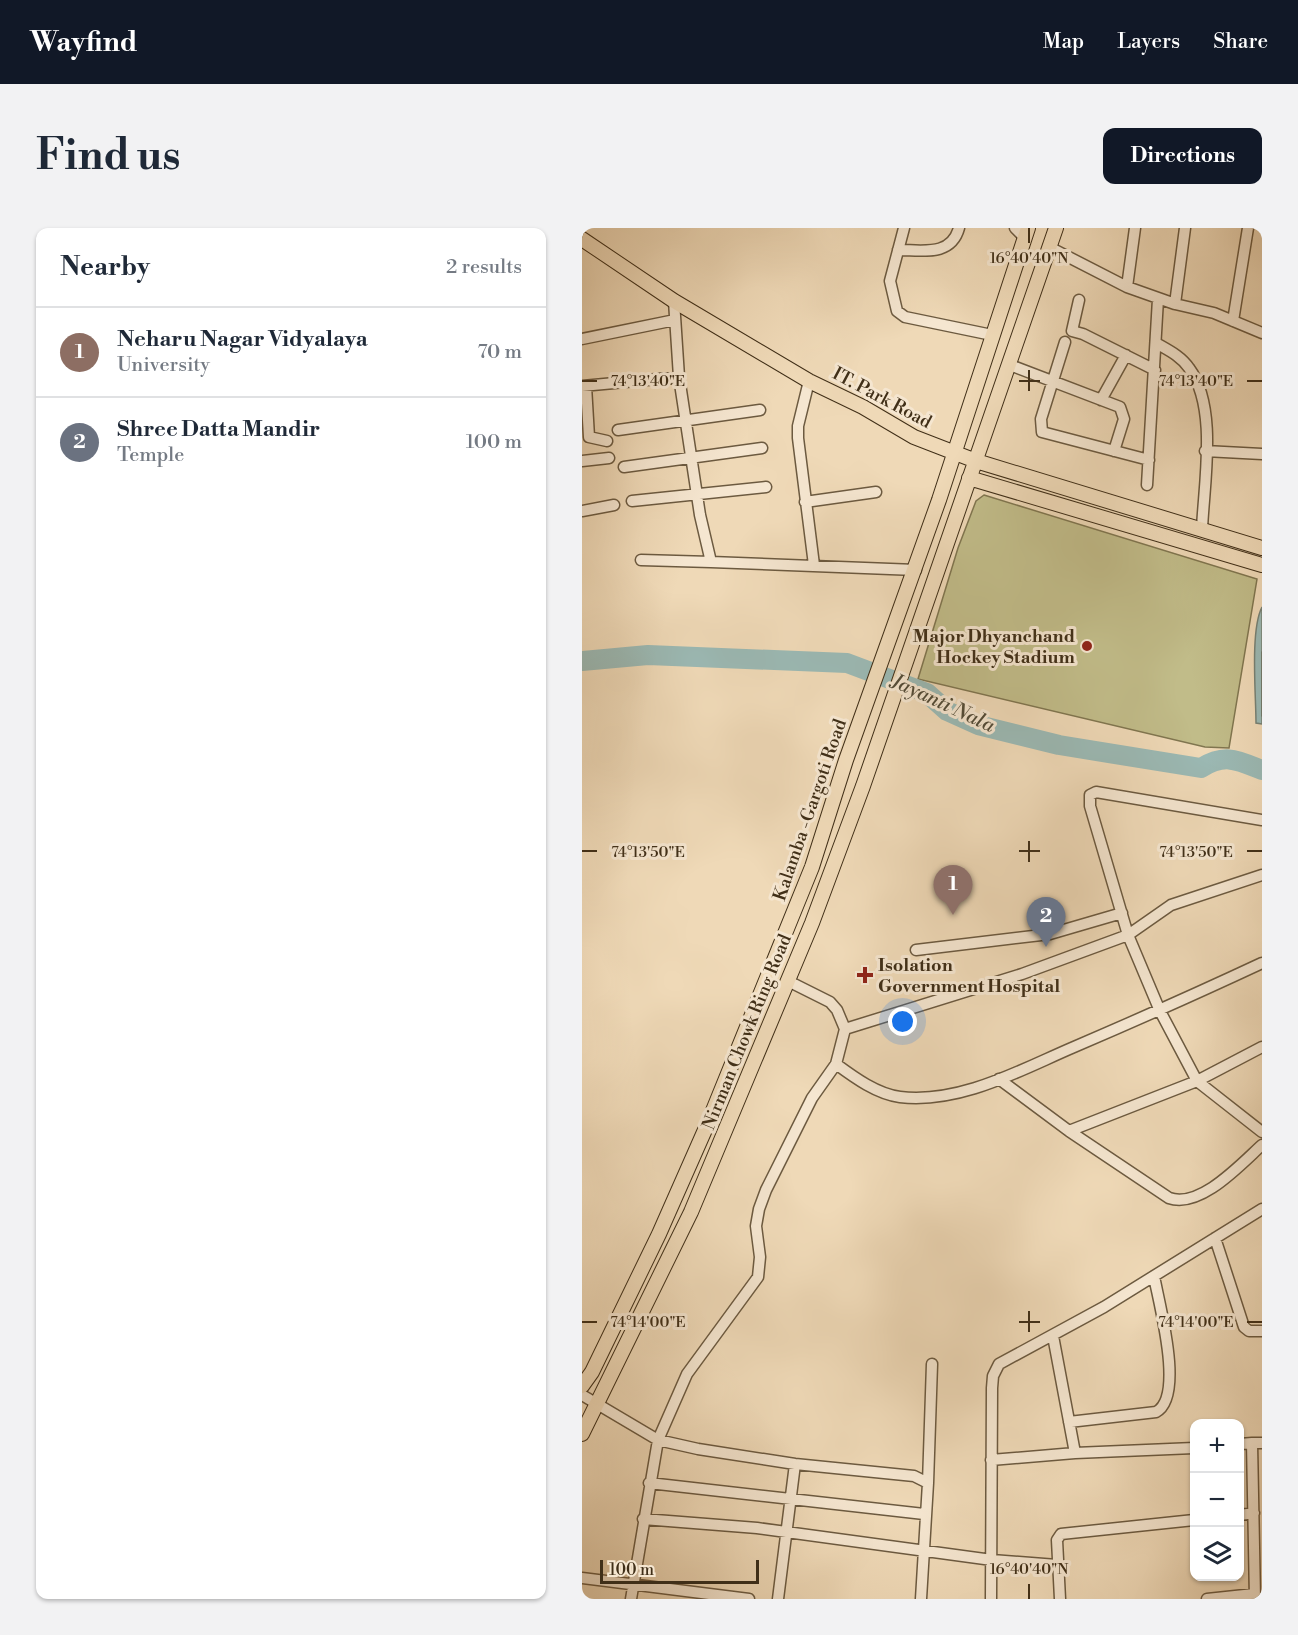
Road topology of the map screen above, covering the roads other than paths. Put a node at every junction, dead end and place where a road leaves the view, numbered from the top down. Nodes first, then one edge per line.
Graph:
1 (904, 228) edge
2 (958, 228) edge
3 (1056, 228) edge
4 (1135, 228) edge
5 (1185, 228) edge
6 (1248, 228) edge
7 (1023, 231) edge
8 (582, 239) edge
9 (1049, 247) junction
10 (898, 250) junction
11 (1127, 287) junction
12 (1158, 299) junction
13 (1079, 300) dead end
14 (674, 301) junction
15 (1175, 304) junction
16 (675, 320) junction
17 (1233, 321) junction
18 (1262, 333) edge
19 (992, 335) junction
20 (582, 339) edge
21 (1065, 342) dead end
22 (1156, 343) junction
23 (1126, 355) junction
24 (1010, 365) junction
25 (1155, 370) junction
26 (679, 377) junction
27 (1053, 380) junction
28 (809, 381) junction
29 (584, 386) edge
30 (1101, 400) junction
31 (760, 410) dead end
32 (685, 420) junction
33 (618, 430) dead end
34 (607, 441) dead end
35 (762, 448) dead end
36 (1114, 451) junction
37 (1205, 451) junction
38 (955, 452) junction
39 (1262, 454) edge
40 (690, 457) junction
41 (609, 458) dead end
42 (1149, 460) junction
43 (582, 461) edge
44 (976, 461) junction
45 (624, 467) dead end
46 (969, 478) junction
47 (1147, 485) dead end
48 (766, 487) dead end
49 (876, 492) dead end
50 (696, 494) junction
51 (632, 501) dead end
52 (806, 502) junction
53 (614, 506) dead end
54 (582, 511) edge
55 (1202, 529) junction
56 (1262, 548) edge
57 (641, 560) dead end
58 (711, 562) junction
59 (1262, 564) edge
60 (814, 565) junction
61 (916, 570) junction
62 (1262, 820) edge
63 (1262, 875) edge
64 (1122, 913) junction
65 (1128, 934) junction
66 (916, 951) dead end
67 (1262, 963) edge
68 (788, 981) junction
69 (1160, 1011) junction
70 (845, 1029) junction
71 (1262, 1047) edge
72 (836, 1064) junction
73 (999, 1078) junction
74 (1197, 1081) junction
75 (1069, 1131) junction
76 (1262, 1132) edge
77 (1262, 1145) edge
78 (1262, 1209) edge
79 (1215, 1238) junction
80 (1154, 1276) junction
81 (1262, 1331) edge
82 (1053, 1336) junction
83 (932, 1364) dead end
84 (582, 1386) edge
85 (582, 1395) edge
86 (596, 1404) junction
87 (1070, 1422) junction
88 (582, 1434) edge
89 (658, 1440) junction
90 (1257, 1443) edge
91 (1190, 1448) edge
92 (1075, 1453) junction
93 (991, 1460) junction
94 (795, 1464) junction
95 (648, 1483) junction
96 (928, 1483) junction
97 (788, 1500) junction
98 (1254, 1513) junction
99 (924, 1514) junction
100 (1244, 1514) edge
101 (643, 1519) junction
102 (1190, 1520) edge
103 (786, 1532) junction
104 (923, 1551) junction
105 (992, 1560) junction
106 (1057, 1565) junction
107 (582, 1578) edge
108 (633, 1584) junction
109 (1255, 1597) edge
110 (632, 1599) edge
111 (748, 1599) edge
112 (778, 1599) edge
113 (921, 1599) edge
114 (991, 1599) edge
115 (1060, 1599) edge
116 (1208, 1599) edge

1 - 10 street
2 - 10 street
3 - 9 main road, Nirman Chowk Ring Road
4 - 11 street
5 - 15 street
6 - 17 street
7 - 19 main road, Kalamba -Gargoti Road
8 - 14 main road, IT. Park Road
9 - 11 street
9 - 24 main road, Nirman Chowk Ring Road
10 - 19 street
11 - 12 street
12 - 15 street
12 - 22 street
13 - 23 street
14 - 16 street
14 - 28 main road, IT. Park Road
15 - 17 street
16 - 20 street
16 - 26 street
17 - 18 street
19 - 38 main road, Kalamba -Gargoti Road
21 - 27 street
22 - 25 street
22 - 37 street
23 - 25 street
23 - 30 street
24 - 27 street
24 - 44 main road, Nirman Chowk Ring Road
25 - 42 street
26 - 29 street
26 - 32 street
27 - 30 street
27 - 36 street
28 - 38 main road, IT. Park Road
28 - 52 street
29 - 34 street
30 - 36 street
31 - 32 street
32 - 33 street
32 - 40 street
35 - 40 street
36 - 42 street
37 - 39 street
37 - 55 street
38 - 44 main road, IT. Park Road
38 - 61 main road, Kalamba -Gargoti Road
40 - 45 street
40 - 50 street
41 - 43 street
42 - 47 street
44 - 46 main road, Nirman Chowk Ring Road
44 - 55 main road, IT. Park Road
46 - 59 main road
46 - 68 main road, Nirman Chowk Ring Road
48 - 50 street
49 - 52 street
50 - 51 street
50 - 58 street
52 - 60 street
53 - 54 street
55 - 56 main road, IT. Park Road
57 - 58 street
58 - 60 street
60 - 61 street
61 - 84 main road, Kalamba -Gargoti Road
62 - 64 street
63 - 65 street
64 - 65 street
64 - 66 street
65 - 69 street
65 - 70 street
67 - 69 street
68 - 70 street
68 - 86 main road, Nirman Chowk Ring Road
69 - 73 street
69 - 74 street
70 - 72 street
71 - 74 street
72 - 73 street
72 - 89 street
73 - 75 street
74 - 75 street
74 - 76 street
75 - 77 street
78 - 79 street
79 - 80 street
79 - 81 street
80 - 82 street
80 - 87 street
82 - 87 street
82 - 93 street
83 - 96 street
85 - 86 street
86 - 88 main road, Nirman Chowk Ring Road
86 - 89 street
87 - 92 street
89 - 94 street
89 - 95 street
90 - 98 street
91 - 92 street
92 - 93 street
93 - 105 street
94 - 96 street
94 - 97 street
95 - 97 street
95 - 101 street
96 - 99 street
97 - 99 street
97 - 103 street
98 - 100 street
98 - 109 street
99 - 104 street
101 - 103 street
101 - 108 street
102 - 106 street
103 - 104 street
103 - 112 street
104 - 105 street
104 - 113 street
105 - 106 street
105 - 114 street
106 - 115 street
107 - 108 street
108 - 110 street
108 - 111 street
109 - 116 street

